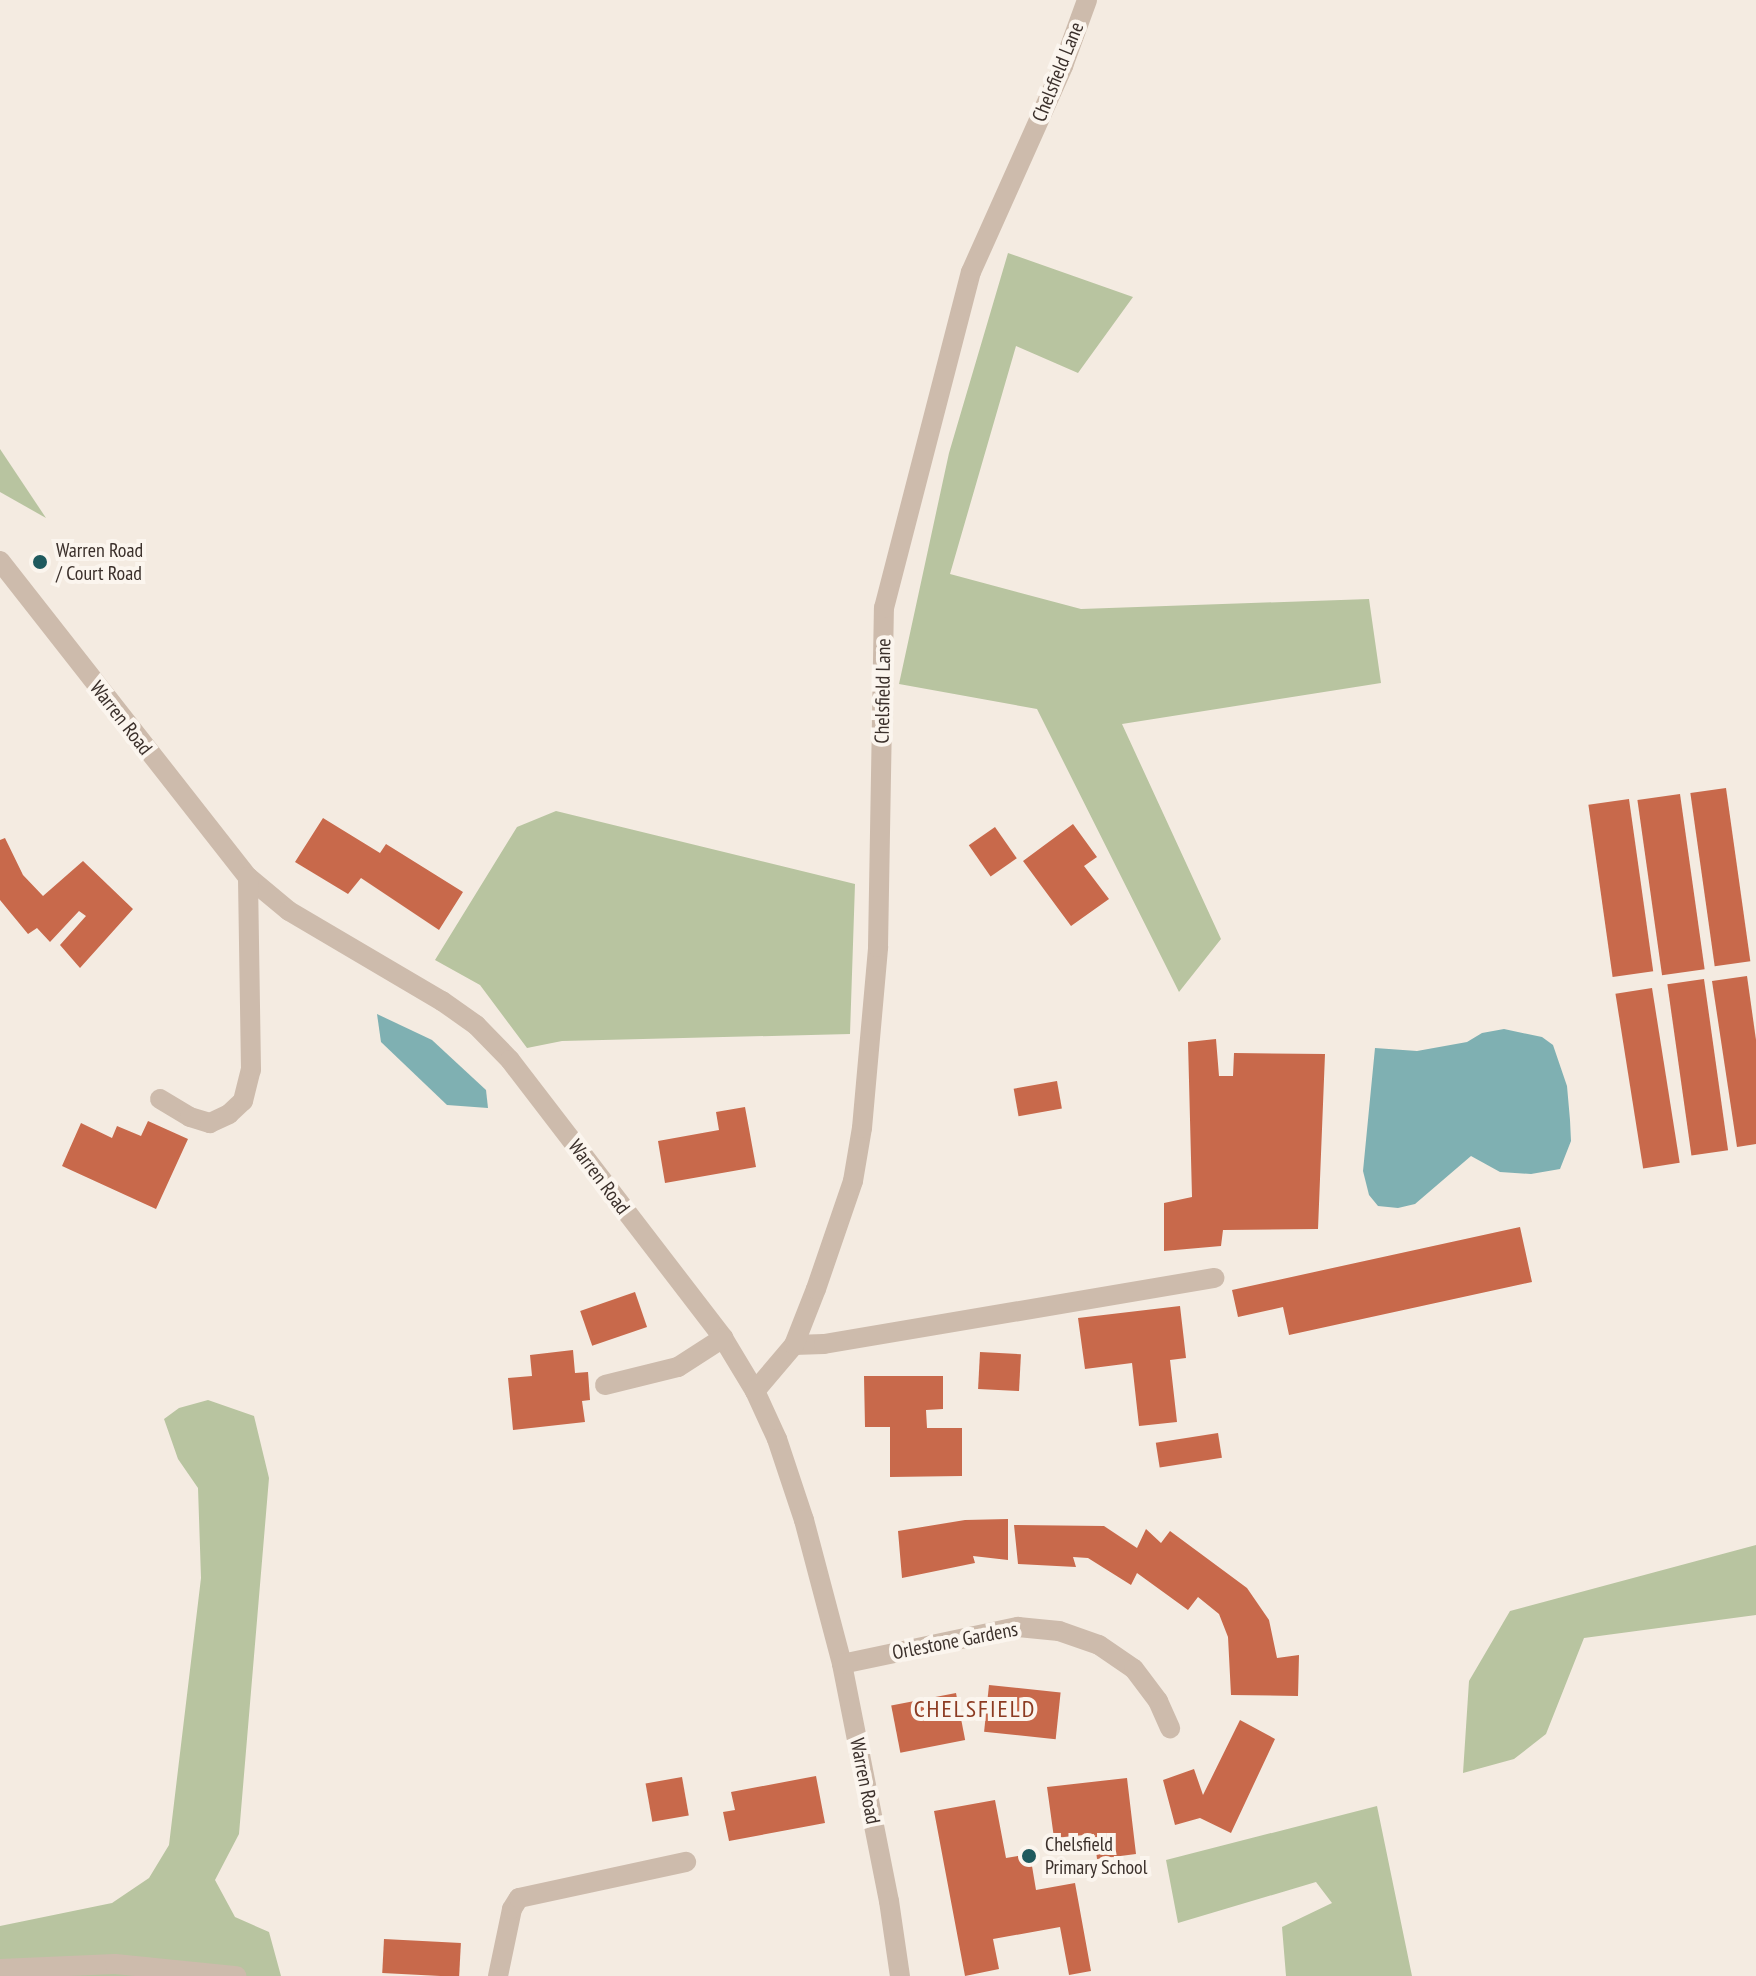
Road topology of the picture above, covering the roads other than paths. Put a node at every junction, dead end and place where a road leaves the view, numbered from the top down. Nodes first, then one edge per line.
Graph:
1 (1087, 0) edge
2 (0, 561) edge
3 (248, 877) junction
4 (160, 1099) dead end
5 (1214, 1278) dead end
6 (723, 1338) junction
7 (794, 1345) junction
8 (605, 1385) dead end
9 (755, 1391) junction
10 (842, 1664) junction
11 (1170, 1728) dead end
12 (686, 1862) dead end
13 (0, 1969) edge
14 (236, 1976) edge
15 (498, 1976) edge
16 (900, 1976) edge

1 - 7 street, Chelsfield Lane
2 - 3 street, Warren Road
3 - 4 street
3 - 6 street, Warren Road
5 - 7 street
6 - 8 street
6 - 9 street, Warren Road
7 - 9 street, Chelsfield Lane
9 - 10 street, Warren Road
10 - 11 street, Orlestone Gardens
10 - 16 street, Warren Road
12 - 15 street
13 - 14 street

